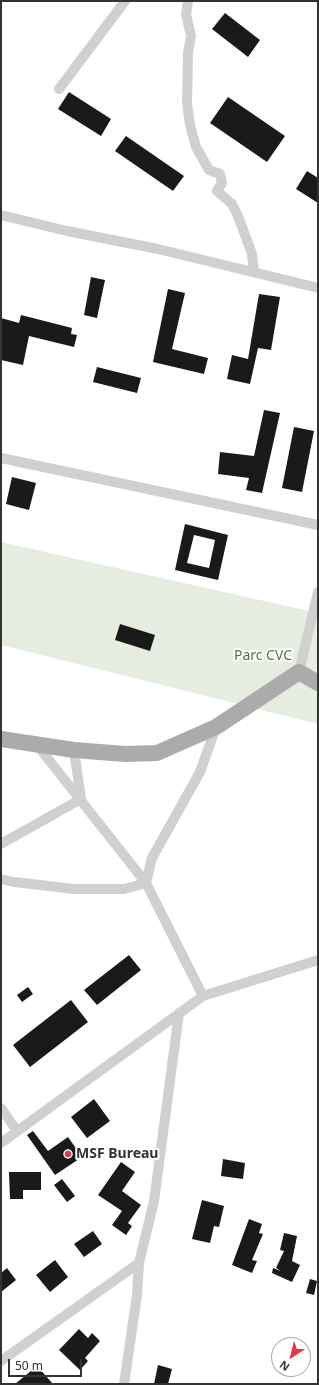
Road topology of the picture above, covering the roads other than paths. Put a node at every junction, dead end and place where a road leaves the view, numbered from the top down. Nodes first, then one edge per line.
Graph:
1 (125, 1) edge
2 (188, 1) edge
3 (59, 89) dead end
4 (1, 215) edge
5 (254, 272) junction
6 (318, 288) edge
7 (1, 458) edge
8 (318, 525) edge
9 (318, 592) edge
10 (299, 672) junction
11 (318, 682) edge
12 (216, 727) junction
13 (1, 739) edge
14 (37, 745) junction
15 (74, 750) junction
16 (81, 799) junction
17 (1, 844) edge
18 (1, 879) edge
19 (146, 883) junction
20 (318, 960) edge
21 (204, 996) junction
22 (178, 1013) junction
23 (1, 1108) edge
24 (17, 1131) junction
25 (1, 1142) edge
26 (139, 1263) junction
27 (1, 1361) edge
28 (124, 1384) edge

1 - 3 street
2 - 5 street
4 - 5 street
5 - 6 street
7 - 8 street
9 - 10 street
10 - 11 main road
10 - 12 main road
12 - 15 main road
12 - 19 street
13 - 14 main road
14 - 15 main road
14 - 16 street
15 - 16 street
16 - 17 street
16 - 19 street
18 - 19 street
19 - 21 street
20 - 21 street
21 - 22 street
22 - 24 street
22 - 26 street
23 - 24 street
24 - 25 street
26 - 27 street
26 - 28 street

